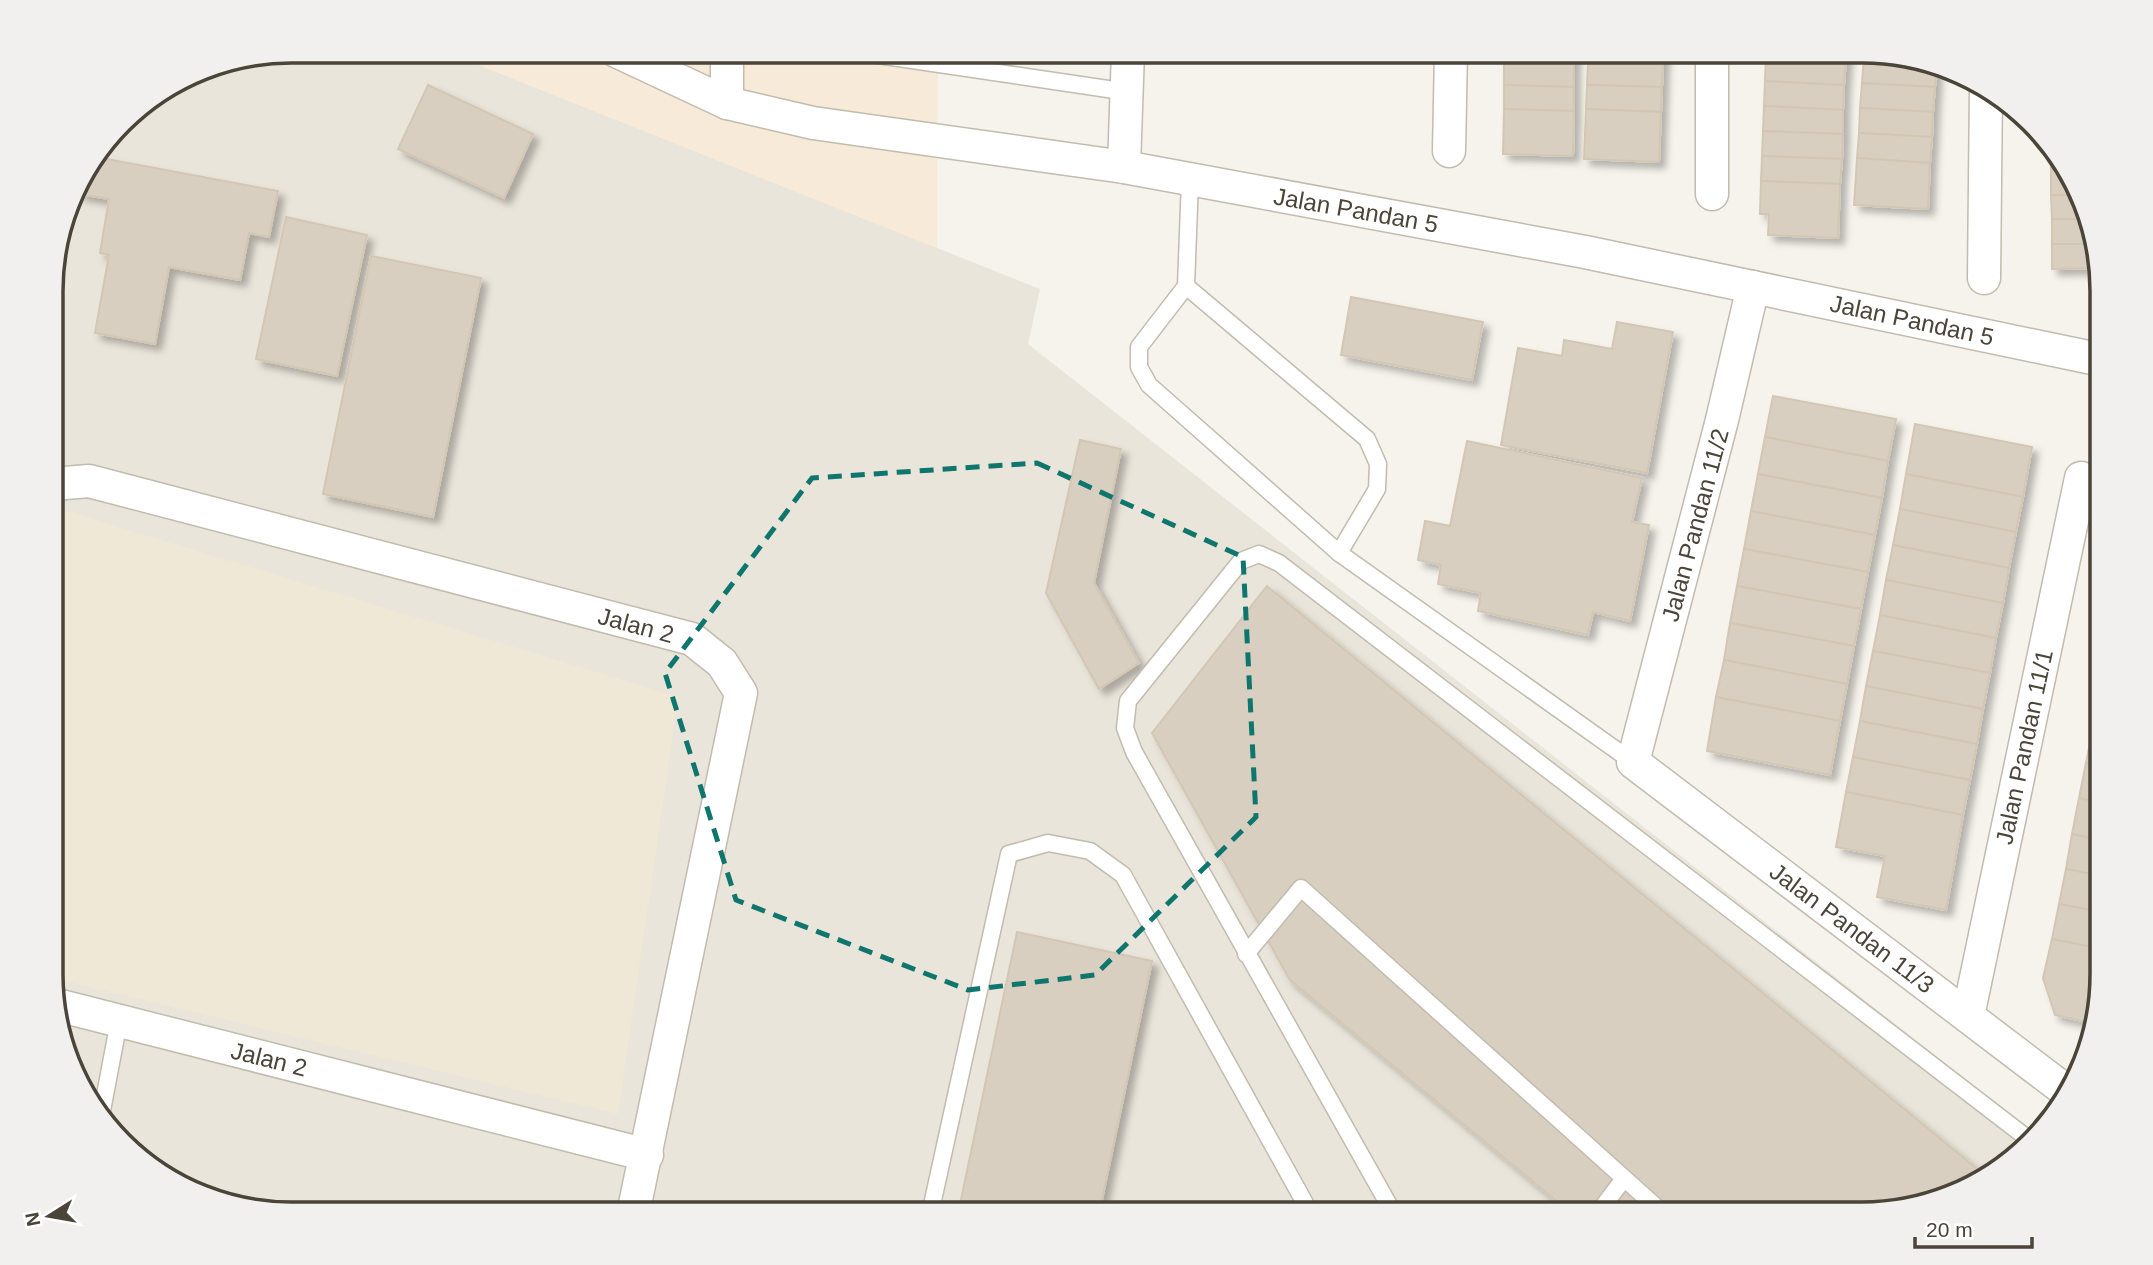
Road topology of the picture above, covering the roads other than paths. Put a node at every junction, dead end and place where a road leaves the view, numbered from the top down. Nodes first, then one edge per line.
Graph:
1 (642, 63) edge
2 (727, 63) edge
3 (984, 63) edge
4 (1128, 63) edge
5 (1451, 63) edge
6 (1712, 63) edge
7 (1128, 92) junction
8 (1986, 100) edge
9 (727, 103) junction
10 (1449, 151) dead end
11 (1124, 167) junction
12 (1190, 180) junction
13 (1712, 194) dead end
14 (1984, 278) dead end
15 (1186, 286) junction
16 (1753, 287) junction
17 (2090, 357) edge
18 (2081, 478) dead end
19 (63, 483) edge
20 (1339, 553) junction
21 (1633, 762) junction
22 (1246, 954) junction
23 (66, 1007) edge
24 (1968, 1016) junction
25 (119, 1020) junction
26 (2060, 1086) edge
27 (103, 1104) edge
28 (2023, 1135) edge
29 (647, 1155) junction
30 (1623, 1180) junction
31 (637, 1202) edge
32 (933, 1202) edge
33 (1304, 1202) edge
34 (1387, 1202) edge
35 (1606, 1202) edge
36 (1650, 1202) edge

1 - 9 street, Jalan Pandan 5
2 - 9 street
3 - 7 lane
4 - 7 street
5 - 10 street
6 - 13 street
7 - 11 street
8 - 14 street
9 - 11 street, Jalan Pandan 5
11 - 12 street, Jalan Pandan 5
12 - 15 lane
12 - 16 street, Jalan Pandan 5
15 - 20 lane
15 - 20 lane
16 - 17 street, Jalan Pandan 5
16 - 21 street, Jalan Pandan 11/2
18 - 24 street, Jalan Pandan 11/1
19 - 29 street, Jalan 2
20 - 21 lane
21 - 24 street, Jalan Pandan 11/3
22 - 28 lane
22 - 30 lane
22 - 34 lane
23 - 25 street, Jalan 2
24 - 26 street, Jalan Pandan 11/3
25 - 27 lane
25 - 29 street, Jalan 2
29 - 31 street, Jalan 2
30 - 35 lane
30 - 36 lane
32 - 33 lane

